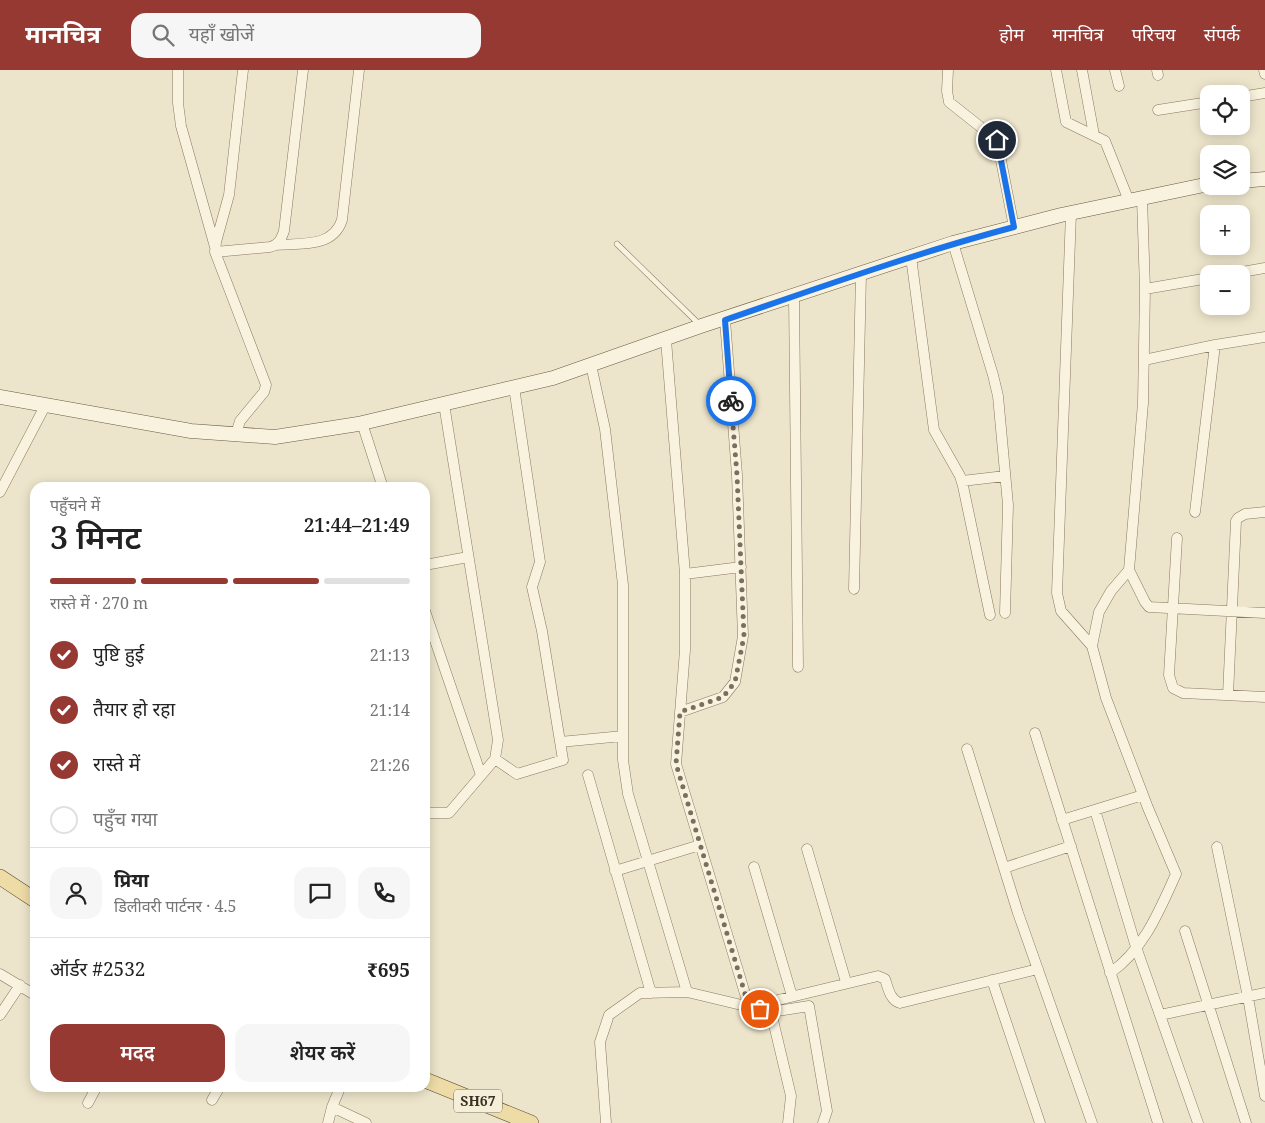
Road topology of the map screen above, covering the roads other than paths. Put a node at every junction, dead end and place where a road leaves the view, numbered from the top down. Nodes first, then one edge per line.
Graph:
1 (178, 70) edge
2 (243, 70) edge
3 (303, 70) edge
4 (359, 70) edge
5 (948, 70) edge
6 (1056, 70) edge
7 (1082, 70) edge
8 (1115, 70) edge
9 (1264, 70) edge
10 (1265, 74) edge
11 (1119, 86) dead end
12 (1265, 93) edge
13 (1250, 96) edge
14 (1200, 103) edge
15 (1158, 110) dead end
16 (1094, 135) junction
17 (1265, 179) edge
18 (1250, 180) edge
19 (1200, 186) edge
20 (1136, 200) junction
21 (1071, 213) junction
22 (1014, 227) junction
23 (953, 243) junction
24 (617, 244) dead end
25 (276, 245) junction
26 (215, 249) junction
27 (911, 257) junction
28 (1265, 268) edge
29 (1250, 271) edge
30 (861, 274) junction
31 (1200, 280) edge
32 (1145, 290) junction
33 (794, 296) junction
34 (725, 320) junction
35 (701, 326) junction
36 (1265, 338) edge
37 (666, 340) junction
38 (1215, 346) junction
39 (1144, 360) junction
40 (590, 366) junction
41 (514, 387) junction
42 (0, 396) edge
43 (444, 404) junction
44 (45, 406) junction
45 (362, 423) junction
46 (236, 434) junction
47 (1005, 476) junction
48 (962, 481) junction
49 (382, 482) edge
50 (0, 492) edge
51 (1195, 512) dead end
52 (1265, 512) edge
53 (1176, 538) dead end
54 (468, 557) junction
55 (430, 564) edge
56 (741, 567) junction
57 (1129, 570) junction
58 (685, 574) junction
59 (854, 589) dead end
60 (1174, 609) junction
61 (1231, 612) junction
62 (1005, 613) dead end
63 (1265, 613) edge
64 (990, 615) dead end
65 (430, 625) edge
66 (1092, 646) junction
67 (798, 668) dead end
68 (1228, 695) junction
69 (1265, 697) edge
70 (680, 712) junction
71 (1035, 733) dead end
72 (623, 736) junction
73 (560, 742) junction
74 (967, 749) dead end
75 (495, 758) junction
76 (481, 775) junction
77 (588, 775) dead end
78 (1143, 795) junction
79 (1095, 810) junction
80 (430, 813) edge
81 (1062, 820) junction
82 (700, 844) junction
83 (1071, 846) junction
84 (1217, 848) dead end
85 (807, 849) dead end
86 (648, 861) junction
87 (754, 867) dead end
88 (1004, 868) junction
89 (615, 871) junction
90 (0, 877) edge
91 (30, 897) edge
92 (1184, 931) dead end
93 (1136, 947) junction
94 (1038, 969) junction
95 (1110, 973) junction
96 (0, 974) edge
97 (992, 980) junction
98 (846, 982) junction
99 (20, 985) junction
100 (30, 992) edge
101 (687, 992) junction
102 (651, 993) junction
103 (1265, 993) edge
104 (792, 996) junction
105 (1248, 997) junction
106 (1209, 1005) junction
107 (749, 1007) junction
108 (771, 1012) junction
109 (0, 1015) edge
110 (1160, 1015) junction
111 (430, 1082) edge
112 (1264, 1089) edge
113 (94, 1092) edge
114 (217, 1092) edge
115 (338, 1092) edge
116 (212, 1100) dead end
117 (88, 1103) dead end
118 (332, 1107) junction
119 (526, 1122) edge
120 (328, 1123) edge
121 (366, 1123) edge
122 (606, 1123) edge
123 (788, 1123) edge
124 (823, 1123) edge
125 (1040, 1123) edge
126 (1092, 1123) edge
127 (1158, 1123) edge
128 (1198, 1123) edge
129 (1246, 1123) edge

1 - 26 street
2 - 26 street
3 - 25 street
4 - 25 street
5 - 22 street
6 - 16 street
7 - 16 street
8 - 11 street
9 - 10 street
12 - 13 street
14 - 15 street
16 - 20 street
17 - 18 main road
19 - 20 main road
20 - 21 main road
20 - 32 street
21 - 22 main road
21 - 66 street
22 - 23 main road
23 - 27 main road
23 - 47 street
24 - 35 lane
25 - 26 street
26 - 46 street
27 - 30 main road
27 - 48 street
28 - 29 street
30 - 33 main road
30 - 59 street
31 - 32 street
32 - 39 street
33 - 34 main road
33 - 67 street
34 - 35 main road
34 - 56 street
35 - 37 main road
36 - 38 street
37 - 40 main road
37 - 58 street
38 - 39 street
38 - 51 street
39 - 57 street
40 - 41 main road
40 - 72 street
41 - 43 main road
41 - 73 street
42 - 44 main road
43 - 45 main road
43 - 54 street
44 - 46 main road
44 - 50 street
45 - 46 main road
45 - 49 street
47 - 48 street
47 - 62 street
48 - 64 street
52 - 61 street
53 - 60 street
54 - 55 street
54 - 75 street
56 - 58 street
56 - 70 street
57 - 60 street
57 - 66 street
58 - 70 street
60 - 61 street
60 - 68 street
61 - 63 street
61 - 68 street
65 - 76 street
66 - 78 street
68 - 69 street
70 - 82 street
71 - 81 street
72 - 73 street
72 - 86 street
73 - 75 street
74 - 88 street
75 - 76 street
76 - 80 street
77 - 89 street
78 - 79 street
78 - 93 street
79 - 81 street
79 - 93 street
81 - 83 street
82 - 86 street
82 - 107 street
83 - 88 street
83 - 95 street
84 - 105 street
85 - 98 street
86 - 89 street
86 - 101 street
87 - 104 street
88 - 94 street
89 - 102 street
90 - 91 main road
92 - 106 street
93 - 95 street
93 - 110 street
94 - 97 street
94 - 126 street
95 - 127 street
96 - 99 street
97 - 98 street
97 - 125 street
98 - 104 street
99 - 100 street
99 - 109 street
101 - 102 street
101 - 107 street
102 - 122 street
103 - 105 street
104 - 107 street
105 - 106 street
105 - 112 street
106 - 110 street
106 - 129 street
107 - 108 street
108 - 123 street
108 - 124 street
110 - 128 street
111 - 119 main road, SH67
113 - 117 street
114 - 116 street
115 - 118 street
118 - 120 street
118 - 121 street

